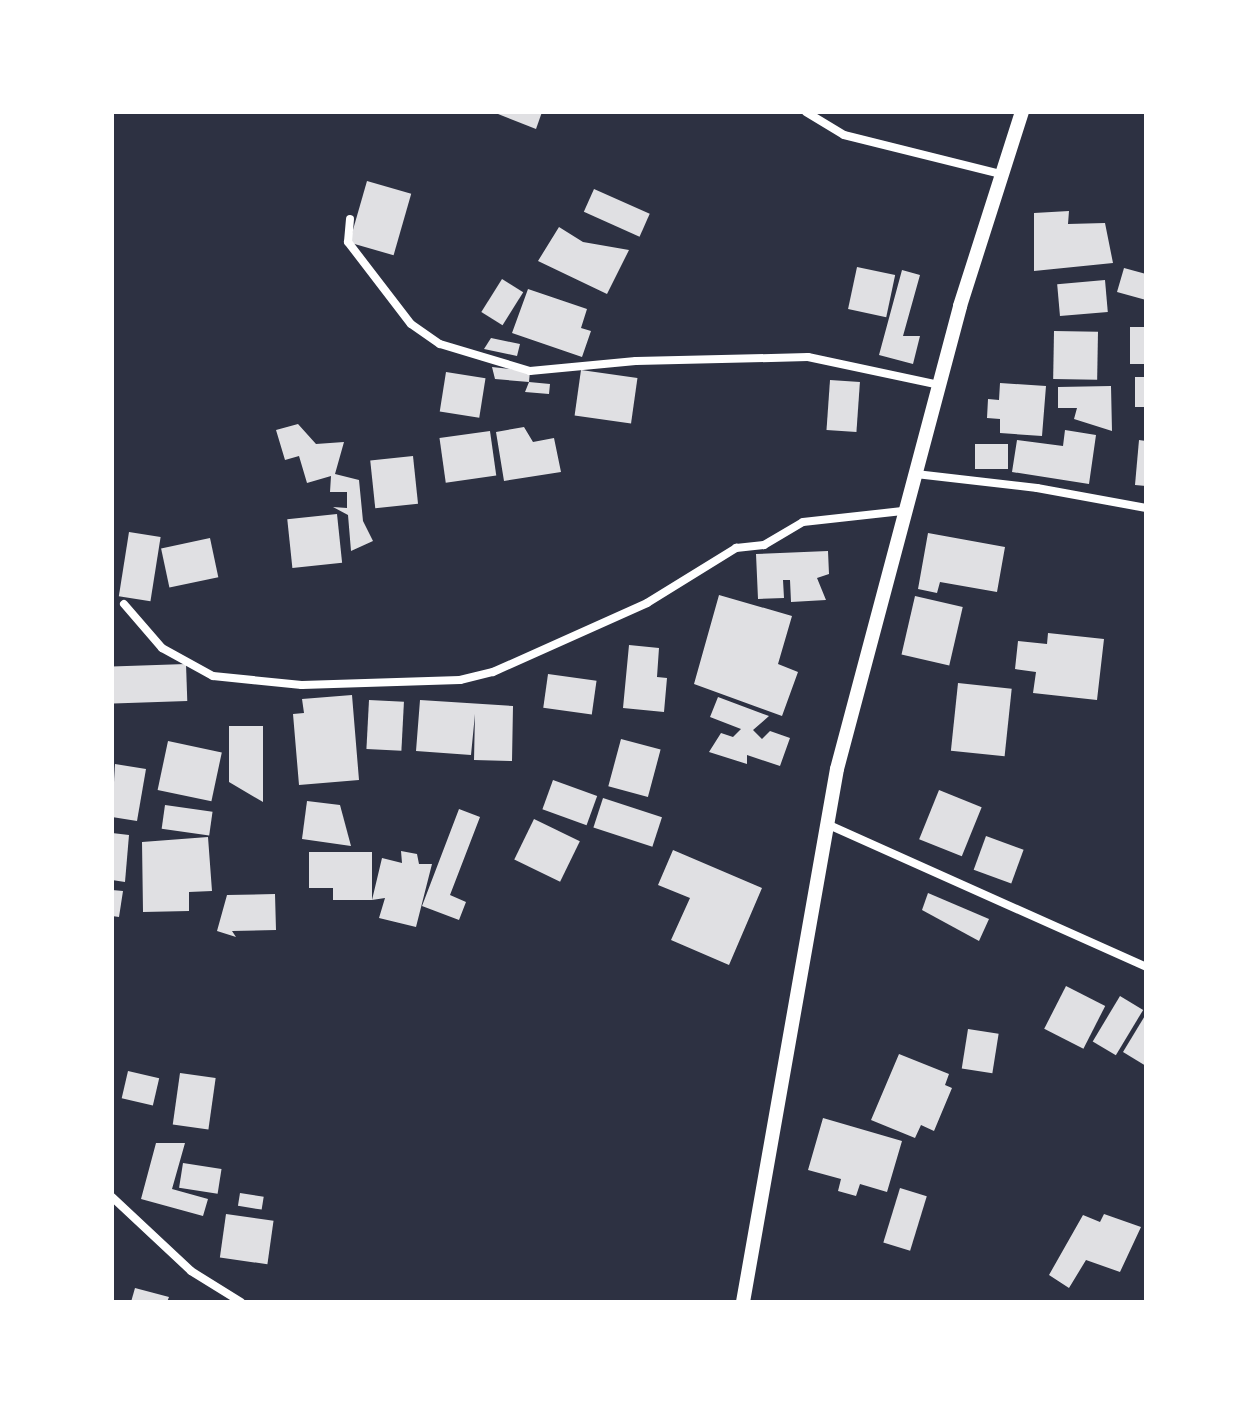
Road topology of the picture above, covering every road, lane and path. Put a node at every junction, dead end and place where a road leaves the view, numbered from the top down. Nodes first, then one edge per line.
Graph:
1 (806, 112) edge
2 (1022, 112) edge
3 (1004, 175) junction
4 (350, 219) dead end
5 (940, 385) junction
6 (916, 474) junction
7 (1146, 508) edge
8 (902, 511) junction
9 (124, 604) dead end
10 (829, 825) junction
11 (1146, 967) edge
12 (112, 1197) edge
13 (241, 1302) edge
14 (743, 1302) edge

1 - 3 street
2 - 3 street
3 - 5 street
4 - 5 street
5 - 6 street
6 - 7 street
6 - 8 street
8 - 9 street
8 - 10 street
10 - 11 street
10 - 14 street
12 - 13 street

